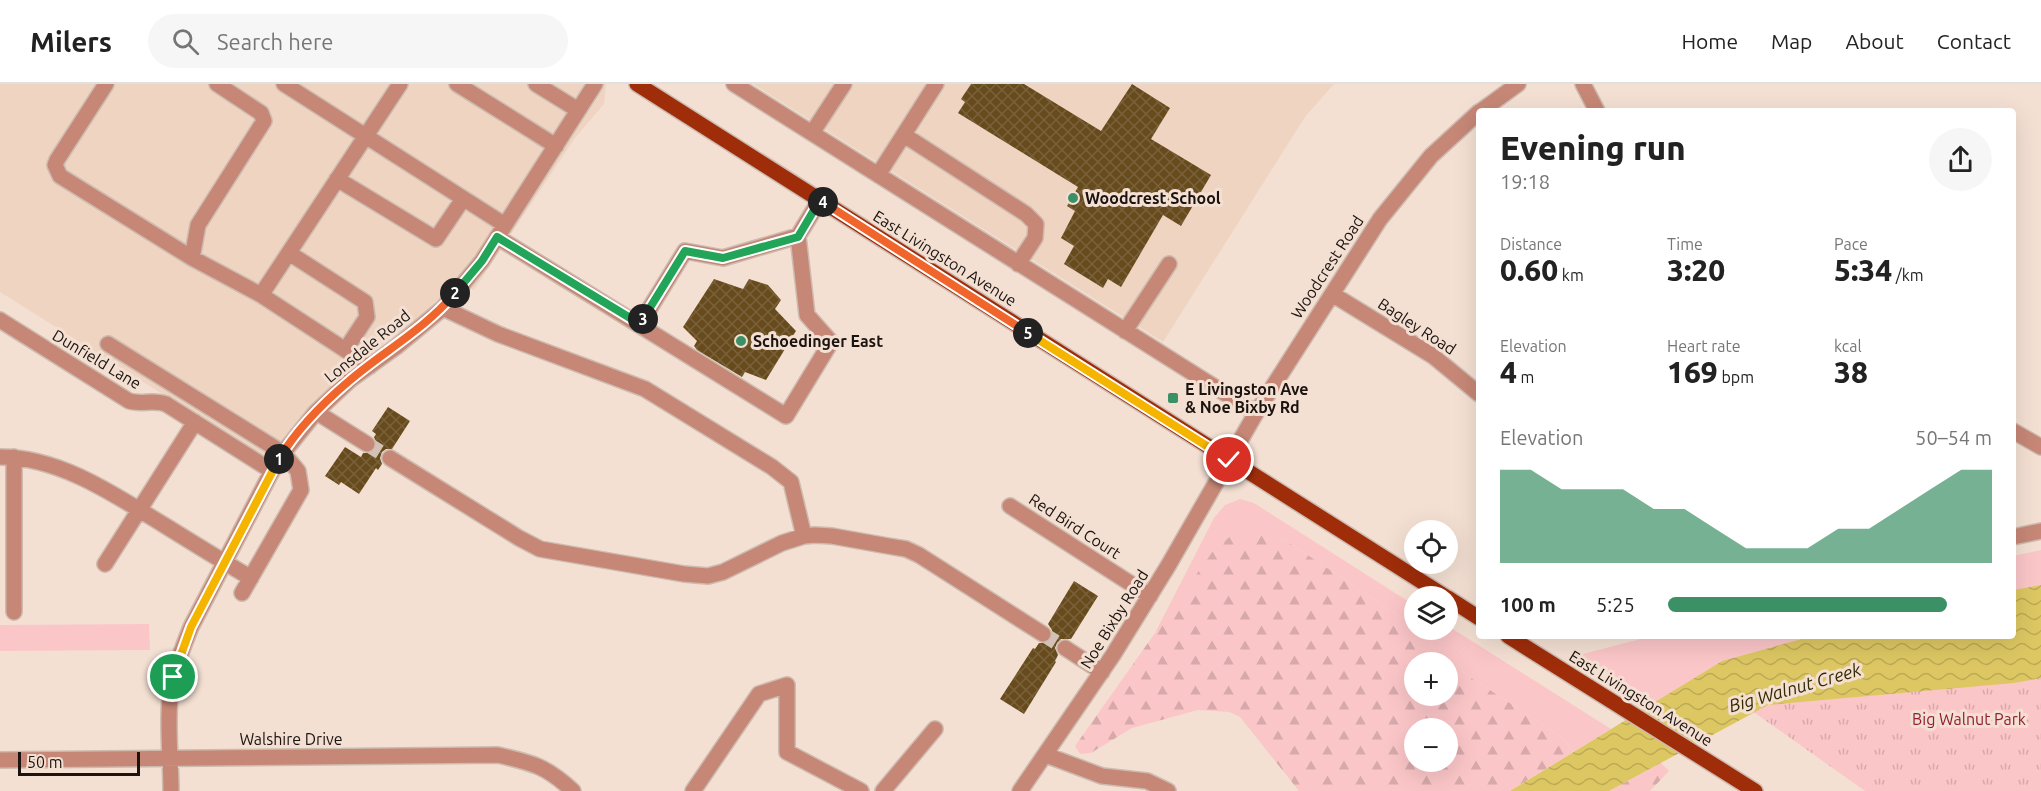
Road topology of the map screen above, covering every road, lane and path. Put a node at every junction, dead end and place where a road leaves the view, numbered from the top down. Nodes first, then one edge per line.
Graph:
1 (106, 84) edge
2 (217, 84) edge
3 (284, 84) edge
4 (400, 84) edge
5 (458, 84) edge
6 (536, 84) edge
7 (595, 84) edge
8 (637, 84) edge
9 (734, 84) edge
10 (843, 84) edge
11 (936, 84) edge
12 (1518, 84) edge
13 (1583, 84) edge
14 (1485, 108) edge
15 (1595, 108) edge
16 (578, 110) junction
17 (1476, 116) edge
18 (812, 133) junction
19 (904, 135) junction
20 (365, 137) junction
21 (556, 146) junction
22 (878, 175) junction
23 (337, 179) junction
24 (463, 199) junction
25 (820, 200) junction
26 (501, 231) junction
27 (798, 237) junction
28 (289, 253) junction
29 (192, 258) junction
30 (1018, 264) junction
31 (1169, 264) dead end
32 (1332, 294) junction
33 (261, 295) junction
34 (443, 308) junction
35 (0, 320) edge
36 (640, 324) junction
37 (1125, 331) junction
38 (108, 344) dead end
39 (346, 349) junction
40 (370, 366) junction
41 (1476, 391) edge
42 (316, 412) junction
43 (1256, 413) junction
44 (195, 422) junction
45 (2016, 433) edge
46 (367, 444) tunnel mouth
47 (2041, 447) edge
48 (283, 453) junction
49 (7, 457) edge
50 (390, 458) tunnel mouth
51 (1229, 460) junction
52 (272, 471) junction
53 (1010, 506) dead end
54 (139, 510) junction
55 (2041, 531) edge
56 (804, 536) junction
57 (2016, 536) edge
58 (224, 562) junction
59 (105, 564) dead end
60 (251, 578) junction
61 (1428, 586) edge
62 (242, 594) dead end
63 (1150, 596) junction
64 (1458, 605) edge
65 (14, 612) dead end
66 (1476, 616) edge
67 (1043, 634) tunnel mouth
68 (1513, 639) edge
69 (1065, 648) tunnel mouth
70 (1102, 672) junction
71 (935, 729) dead end
72 (1046, 755) junction
73 (171, 758) junction
74 (0, 760) edge
75 (171, 791) edge
76 (573, 791) edge
77 (693, 791) edge
78 (861, 791) edge
79 (883, 791) edge
80 (1020, 791) edge
81 (1168, 791) edge
82 (1755, 791) edge

1 - 29 street
2 - 29 street
3 - 20 street
4 - 20 street
5 - 21 street
6 - 16 street
7 - 16 street, Lonsdale Road
8 - 25 main road, East Livingston Avenue
9 - 18 street
10 - 18 street
11 - 19 street
12 - 14 street, Woodcrest Road
13 - 15 street
16 - 21 street, Lonsdale Road
17 - 32 street, Woodcrest Road
18 - 22 street
19 - 22 street
19 - 30 street
20 - 23 street
20 - 24 street
21 - 26 street, Lonsdale Road
22 - 30 street
23 - 24 street
23 - 28 street
24 - 26 street
25 - 27 street
25 - 51 main road, East Livingston Avenue
26 - 34 street, Lonsdale Road
26 - 36 street
27 - 36 street
27 - 36 street
28 - 33 street
28 - 39 street
29 - 33 street
30 - 37 street
31 - 37 street
32 - 41 street, Bagley Road
32 - 43 street, Woodcrest Road
33 - 39 street
34 - 40 street, Lonsdale Road
34 - 56 street
35 - 44 street, Dunfield Lane
37 - 43 street
38 - 48 street
39 - 40 street
40 - 42 street, Lonsdale Road
42 - 46 street
42 - 48 street, Lonsdale Road
43 - 51 street, Woodcrest Road
44 - 52 street, Dunfield Lane
44 - 54 street
45 - 47 street
48 - 52 street, Lonsdale Road
48 - 60 street
49 - 54 street
49 - 65 street
50 - 56 street
51 - 61 main road, East Livingston Avenue
51 - 63 street, Noe Bixby Road
52 - 58 street, Lonsdale Road
53 - 63 street, Red Bird Court
54 - 58 street
54 - 59 street
55 - 57 street
56 - 67 street
58 - 60 street
58 - 73 street, Lonsdale Road
60 - 62 street
63 - 70 street, Noe Bixby Road
64 - 66 main road, East Livingston Avenue
68 - 82 main road, East Livingston Avenue
69 - 70 street
70 - 72 street, Noe Bixby Road
71 - 79 street
72 - 80 street, Noe Bixby Road
72 - 81 street
73 - 74 street, Walshire Drive
73 - 75 street, Lonsdale Road
73 - 76 street, Walshire Drive
77 - 78 street

